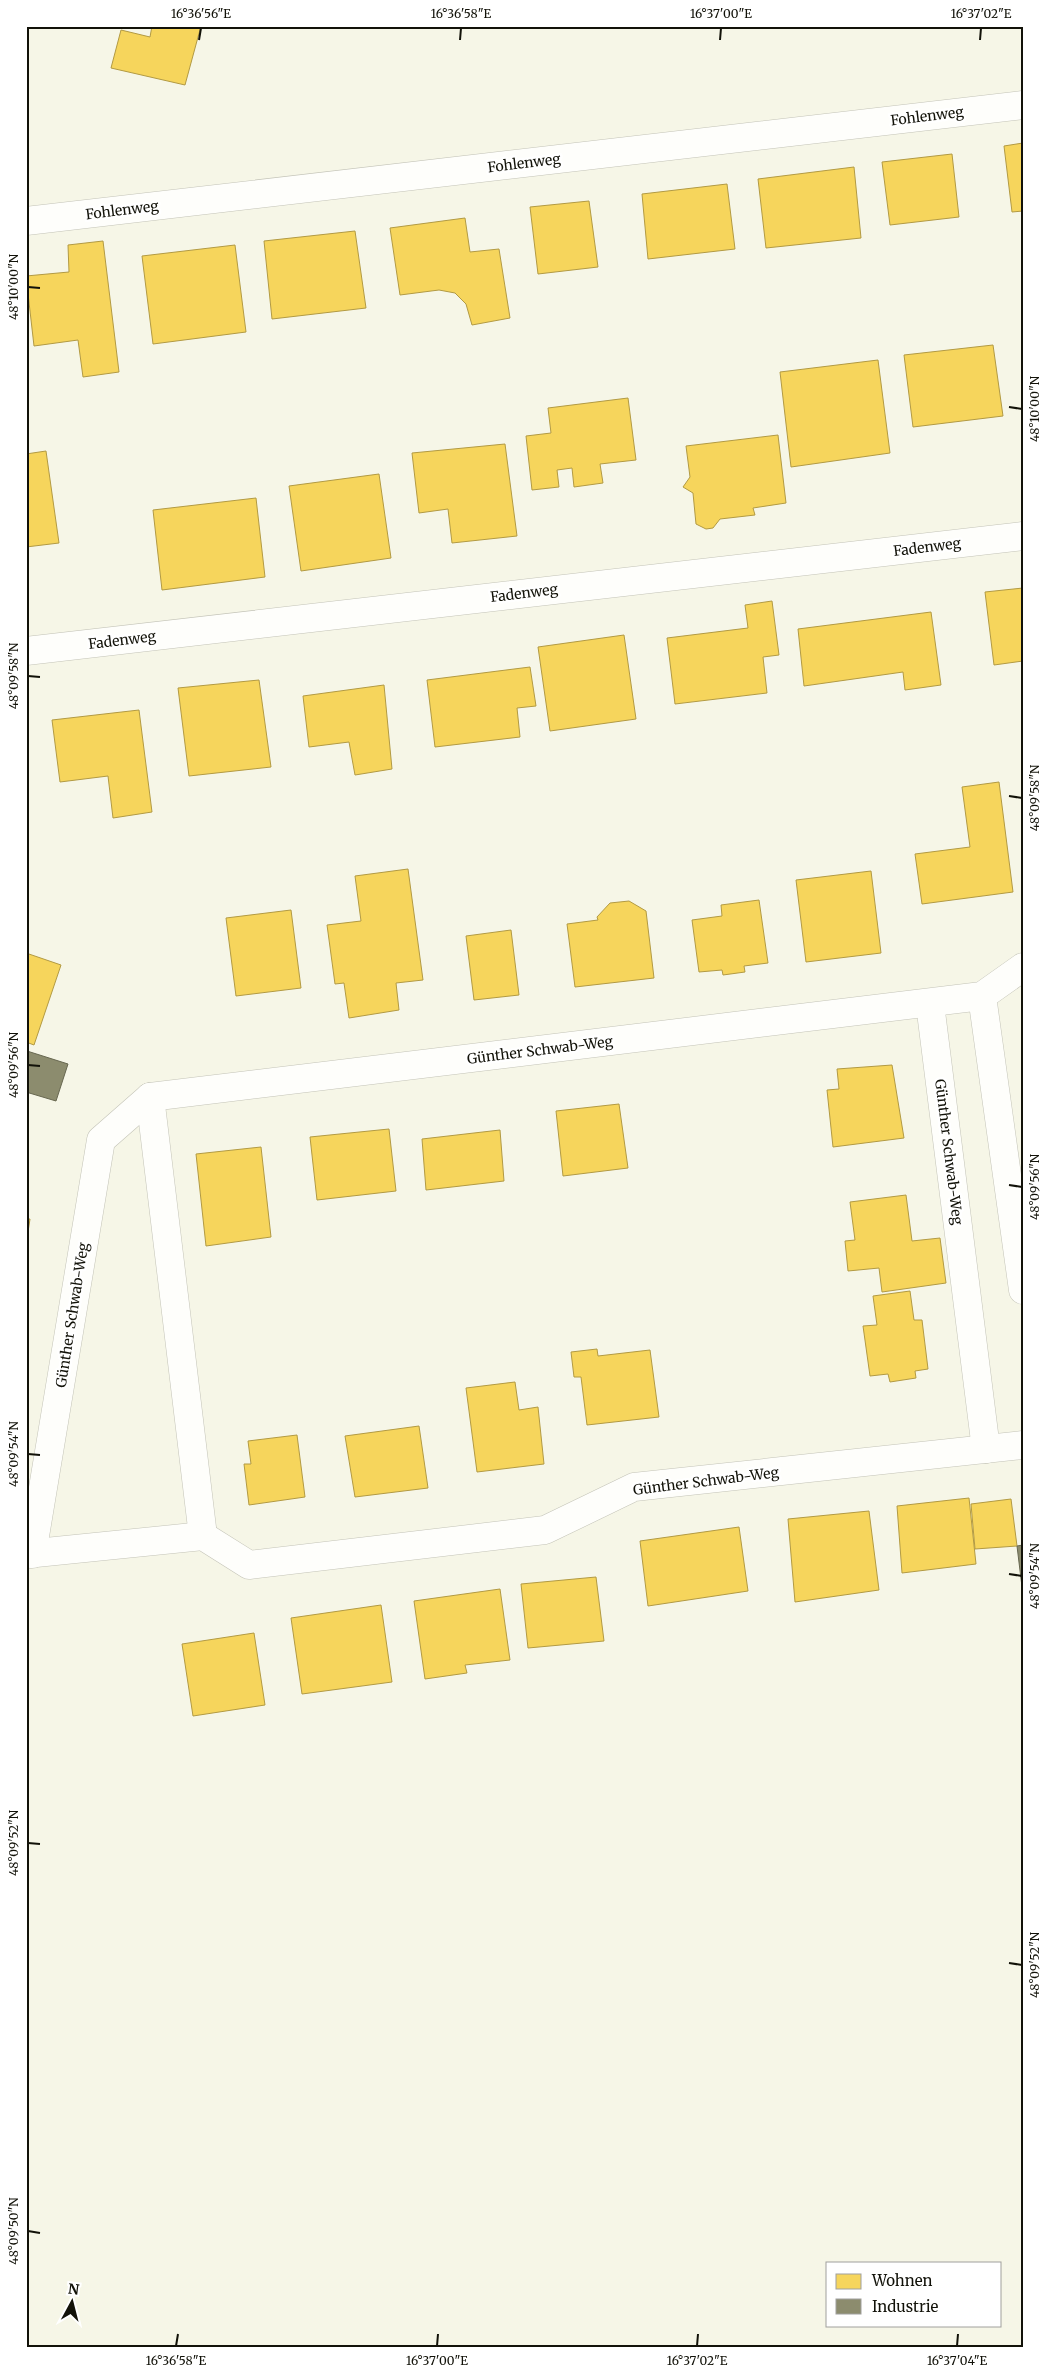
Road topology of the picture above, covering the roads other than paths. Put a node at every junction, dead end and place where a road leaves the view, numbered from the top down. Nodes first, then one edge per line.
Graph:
1 (1023, 105) edge
2 (26, 221) edge
3 (1023, 536) edge
4 (26, 651) edge
5 (1023, 967) edge
6 (982, 996) junction
7 (930, 1004) junction
8 (150, 1097) junction
9 (1023, 1290) edge
10 (1023, 1445) edge
11 (986, 1449) junction
12 (203, 1536) junction
13 (29, 1554) edge

1 - 2 street, Fohlenweg
3 - 4 street, Fadenweg
5 - 6 street, Günther Schwab-Weg
6 - 7 street, Günther Schwab-Weg
6 - 9 street
7 - 8 street, Günther Schwab-Weg
7 - 11 street, Günther Schwab-Weg
8 - 12 street
8 - 13 street, Günther Schwab-Weg
10 - 11 street, Günther Schwab-Weg
11 - 12 street, Günther Schwab-Weg
12 - 13 street, Günther Schwab-Weg

